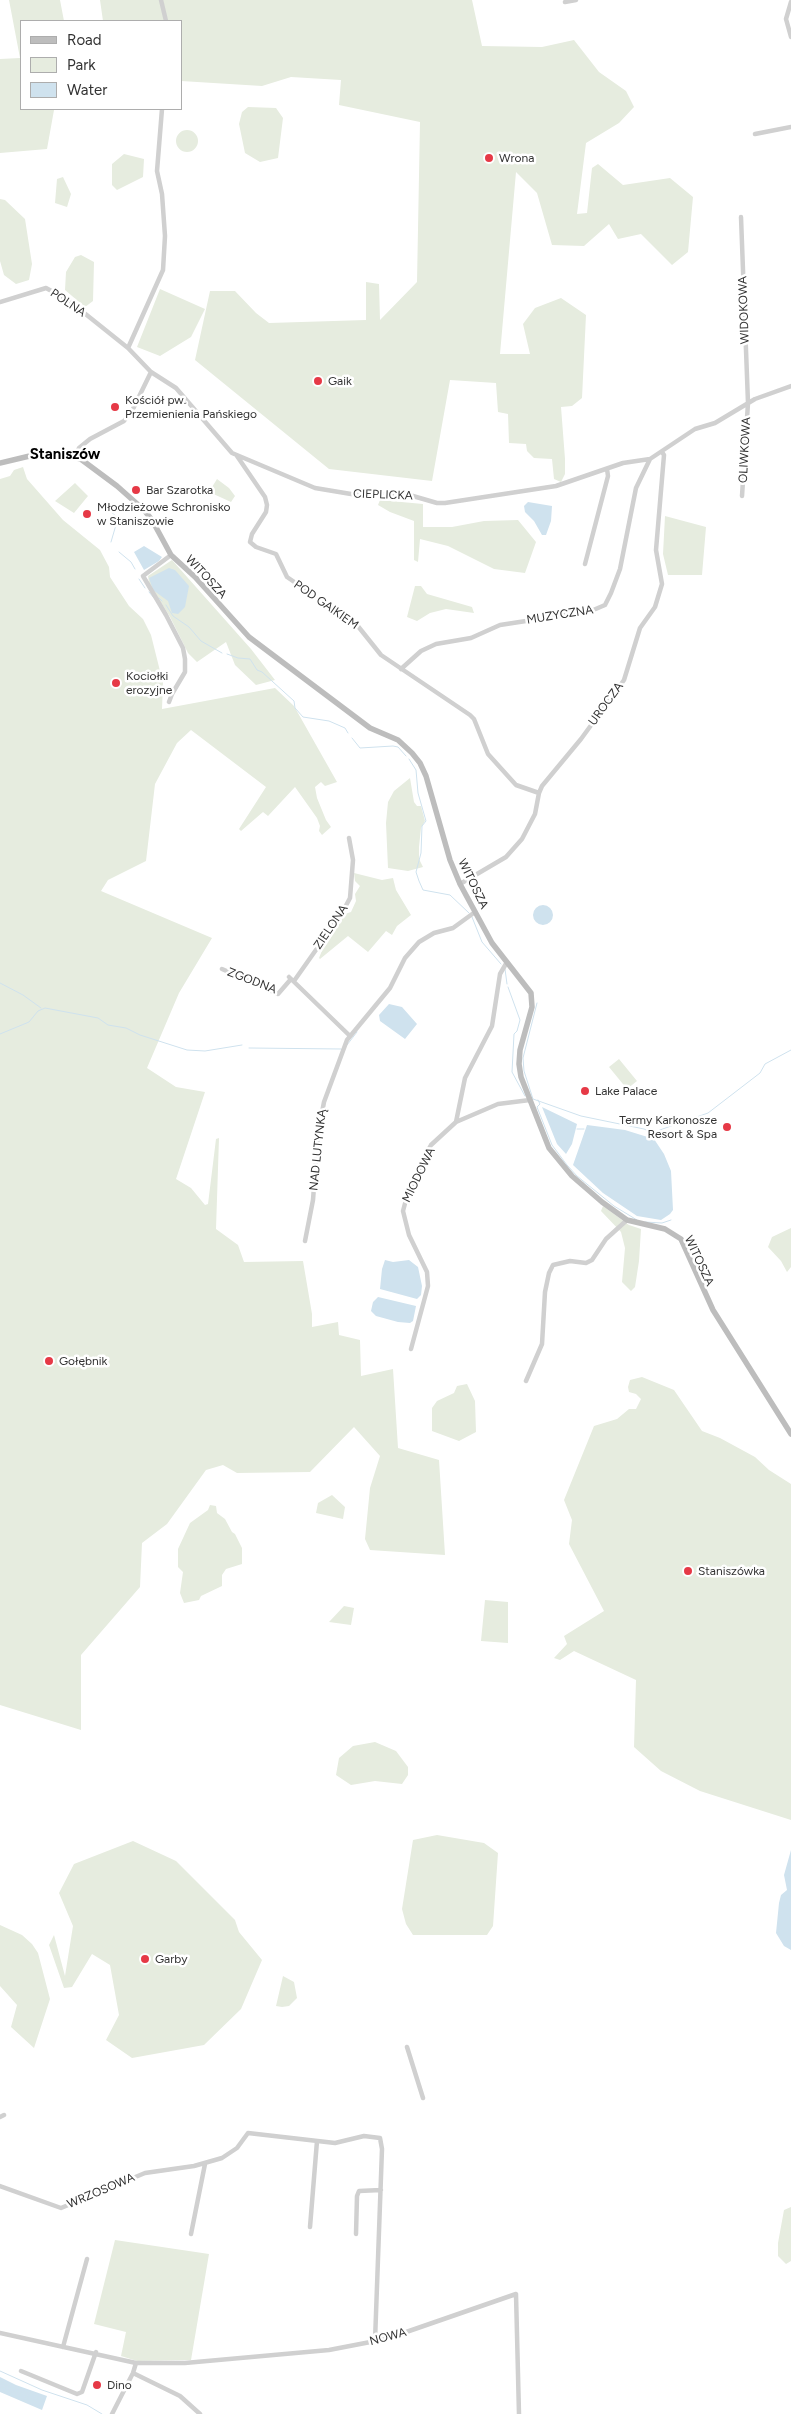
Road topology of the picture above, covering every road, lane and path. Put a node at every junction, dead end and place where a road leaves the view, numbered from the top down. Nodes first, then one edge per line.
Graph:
1 (162, 0) edge
2 (576, 0) edge
3 (565, 2) dead end
4 (791, 2) edge
5 (166, 20) edge
6 (791, 37) edge
7 (162, 110) edge
8 (791, 127) edge
9 (755, 134) dead end
10 (741, 217) dead end
11 (0, 302) edge
12 (128, 348) junction
13 (151, 372) junction
14 (791, 386) edge
15 (748, 404) junction
16 (662, 452) junction
17 (237, 456) junction
18 (74, 457) junction
19 (650, 459) junction
20 (0, 463) edge
21 (607, 469) junction
22 (742, 496) dead end
23 (171, 555) junction
24 (585, 564) dead end
25 (401, 669) junction
26 (169, 702) dead end
27 (539, 793) junction
28 (349, 838) dead end
29 (460, 884) junction
30 (475, 912) junction
31 (507, 962) junction
32 (222, 969) dead end
33 (291, 979) junction
34 (282, 992) joint
35 (350, 1036) junction
36 (530, 1100) junction
37 (456, 1122) junction
38 (628, 1220) junction
39 (305, 1241) dead end
40 (411, 1349) dead end
41 (526, 1381) dead end
42 (791, 1434) edge
43 (407, 2047) dead end
44 (423, 2098) dead end
45 (317, 2141) junction
46 (205, 2164) junction
47 (0, 2186) edge
48 (381, 2190) junction
49 (310, 2227) dead end
50 (191, 2234) dead end
51 (356, 2234) dead end
52 (87, 2259) dead end
53 (0, 2332) edge
54 (375, 2341) junction
55 (63, 2347) junction
56 (96, 2352) junction
57 (136, 2362) junction
58 (20, 2371) dead end
59 (133, 2373) junction
60 (112, 2414) edge
61 (200, 2414) edge
62 (518, 2414) edge

1 - 5 street
2 - 3 street
4 - 6 street
7 - 12 street
8 - 9 street
10 - 15 street, WIDOKOWA
11 - 12 street, POLNA
12 - 13 street, CIEPLICKA
13 - 17 street, CIEPLICKA
13 - 18 street
14 - 15 street
15 - 16 street
15 - 22 street, OLIWKOWA
16 - 19 street
16 - 27 street, UROCZA
17 - 21 street, CIEPLICKA
17 - 25 street, POD GAIKIEM
18 - 20 street, WITOSZA
18 - 23 street, WITOSZA
19 - 21 street, CIEPLICKA
19 - 25 street, MUZYCZNA
21 - 24 street
23 - 26 street
23 - 29 street, WITOSZA
25 - 27 street, POD GAIKIEM
27 - 29 street, UROCZA
28 - 33 street, ZIELONA
29 - 30 street, WITOSZA
30 - 31 street, WITOSZA
30 - 35 street, NAD LUTYNKĄ
31 - 36 street, WITOSZA
31 - 37 street
32 - 34 street, ZGODNA
33 - 34 street, ZIELONA
33 - 35 street
35 - 39 street, NAD LUTYNKĄ
36 - 37 street, MIODOWA
36 - 38 street, WITOSZA
37 - 40 street, MIODOWA
38 - 41 street
38 - 42 street, WITOSZA
43 - 44 street
45 - 46 street, WRZOSOWA
45 - 48 street, WRZOSOWA
45 - 49 street
46 - 47 street, WRZOSOWA
46 - 50 street
48 - 51 street
48 - 54 street, WRZOSOWA
52 - 55 street
53 - 55 street, NOWA
54 - 57 street, NOWA
54 - 62 street, NOWA
55 - 56 street, NOWA
56 - 57 street, NOWA
56 - 58 street
57 - 59 street
59 - 60 street
59 - 61 street

